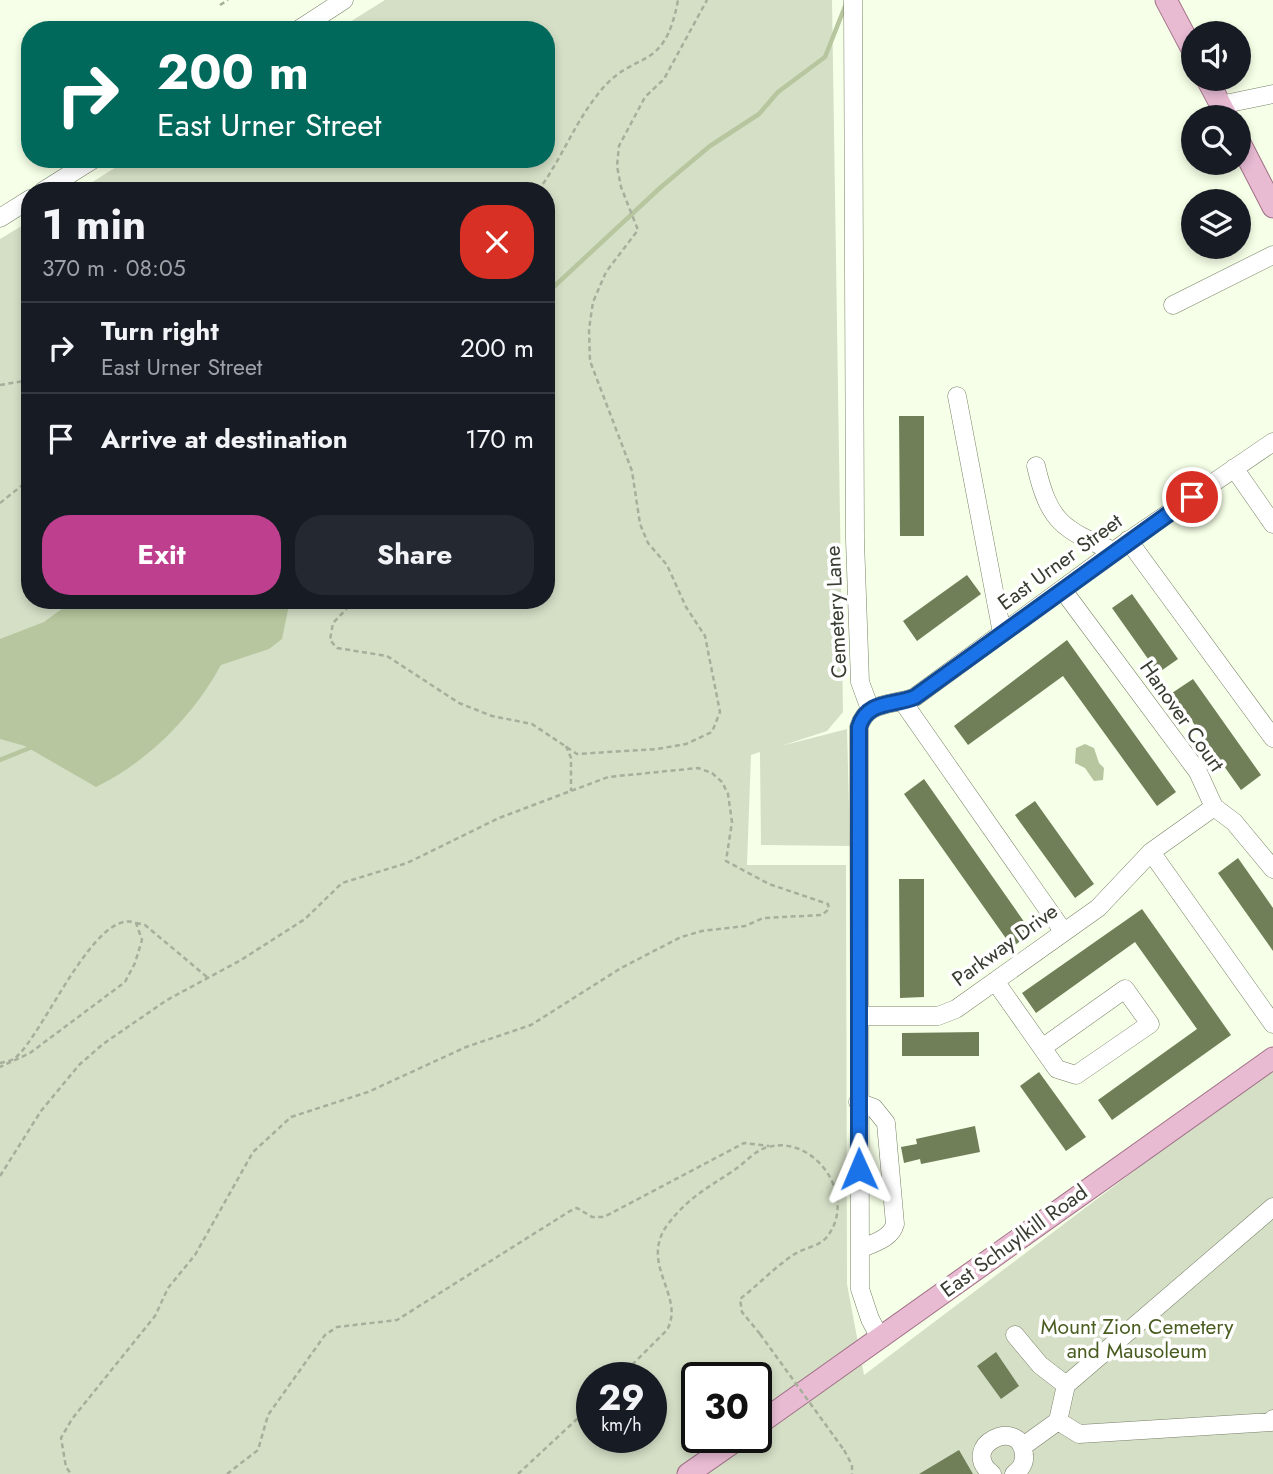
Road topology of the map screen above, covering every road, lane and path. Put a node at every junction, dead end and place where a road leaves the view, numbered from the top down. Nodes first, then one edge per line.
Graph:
1 (228, 0) edge
2 (344, 0) edge
3 (678, 0) edge
4 (707, 0) edge
5 (853, 0) edge
6 (1166, 0) edge
7 (220, 5) dead end
8 (312, 21) edge
9 (1181, 28) edge
10 (1273, 94) edge
11 (1241, 105) edge
12 (555, 161) edge
13 (1251, 164) edge
14 (80, 168) edge
15 (57, 182) edge
16 (21, 205) edge
17 (1273, 207) edge
18 (0, 218) edge
19 (1273, 255) edge
20 (1173, 305) dead end
21 (21, 382) edge
22 (0, 385) edge
23 (957, 396) dead end
24 (1273, 442) edge
25 (1036, 466) dead end
26 (1234, 468) junction
27 (21, 486) edge
28 (0, 503) edge
29 (1273, 524) edge
30 (1121, 546) junction
31 (1062, 589) junction
32 (346, 609) edge
33 (1002, 633) junction
34 (903, 702) junction
35 (870, 709) junction
36 (1273, 738) edge
37 (565, 746) junction
38 (571, 791) junction
39 (1214, 807) junction
40 (1151, 852) junction
41 (1273, 869) edge
42 (136, 923) junction
43 (1063, 931) junction
44 (207, 977) junction
45 (995, 981) junction
46 (860, 1016) junction
47 (1273, 1024) edge
48 (1042, 1048) junction
49 (1273, 1058) edge
50 (13, 1060) junction
51 (0, 1065) edge
52 (858, 1102) junction
53 (769, 1146) junction
54 (0, 1176) edge
55 (1273, 1207) edge
56 (860, 1249) junction
57 (1015, 1335) dead end
58 (880, 1338) junction
59 (635, 1362) edge
60 (1066, 1385) junction
61 (772, 1415) edge
62 (576, 1420) edge
63 (1058, 1421) junction
64 (1272, 1421) edge
65 (1022, 1447) junction
66 (718, 1453) edge
67 (71, 1474) edge
68 (227, 1474) edge
69 (517, 1474) edge
70 (688, 1474) edge
71 (852, 1474) edge
72 (992, 1474) edge
73 (1014, 1474) edge

1 - 7 path
2 - 8 street
3 - 12 path
4 - 37 path
5 - 35 street, Cemetery Lane
6 - 9 main road
10 - 11 street
13 - 17 main road
14 - 15 street
16 - 18 street
19 - 20 street
21 - 22 path
23 - 33 street
24 - 26 street, East Urner Street
25 - 30 street
26 - 29 street
26 - 30 street, East Urner Street
27 - 28 path
30 - 31 street, East Urner Street
30 - 36 street
31 - 33 street, East Urner Street
31 - 39 street, Hanover Court
32 - 37 path
33 - 34 street, East Urner Street
34 - 35 street, East Urner Street
34 - 43 street
35 - 46 street
37 - 38 path
38 - 44 path
38 - 67 path
39 - 40 street
39 - 41 street
40 - 43 street, Parkway Drive
40 - 47 street
42 - 44 path
42 - 50 path
42 - 50 path
43 - 45 street, Parkway Drive
44 - 54 path
45 - 46 street, Parkway Drive
45 - 48 street
46 - 52 street
48 - 48 street
49 - 58 main road, East Schuylkill Road
50 - 51 path
52 - 56 street
52 - 56 street
53 - 59 path
53 - 68 path
53 - 71 path, bridge
55 - 60 street
56 - 58 street
57 - 60 street
58 - 61 main road, East Schuylkill Road
60 - 63 street
62 - 69 path
63 - 64 street
63 - 65 street
65 - 72 street
65 - 73 street
66 - 70 main road

